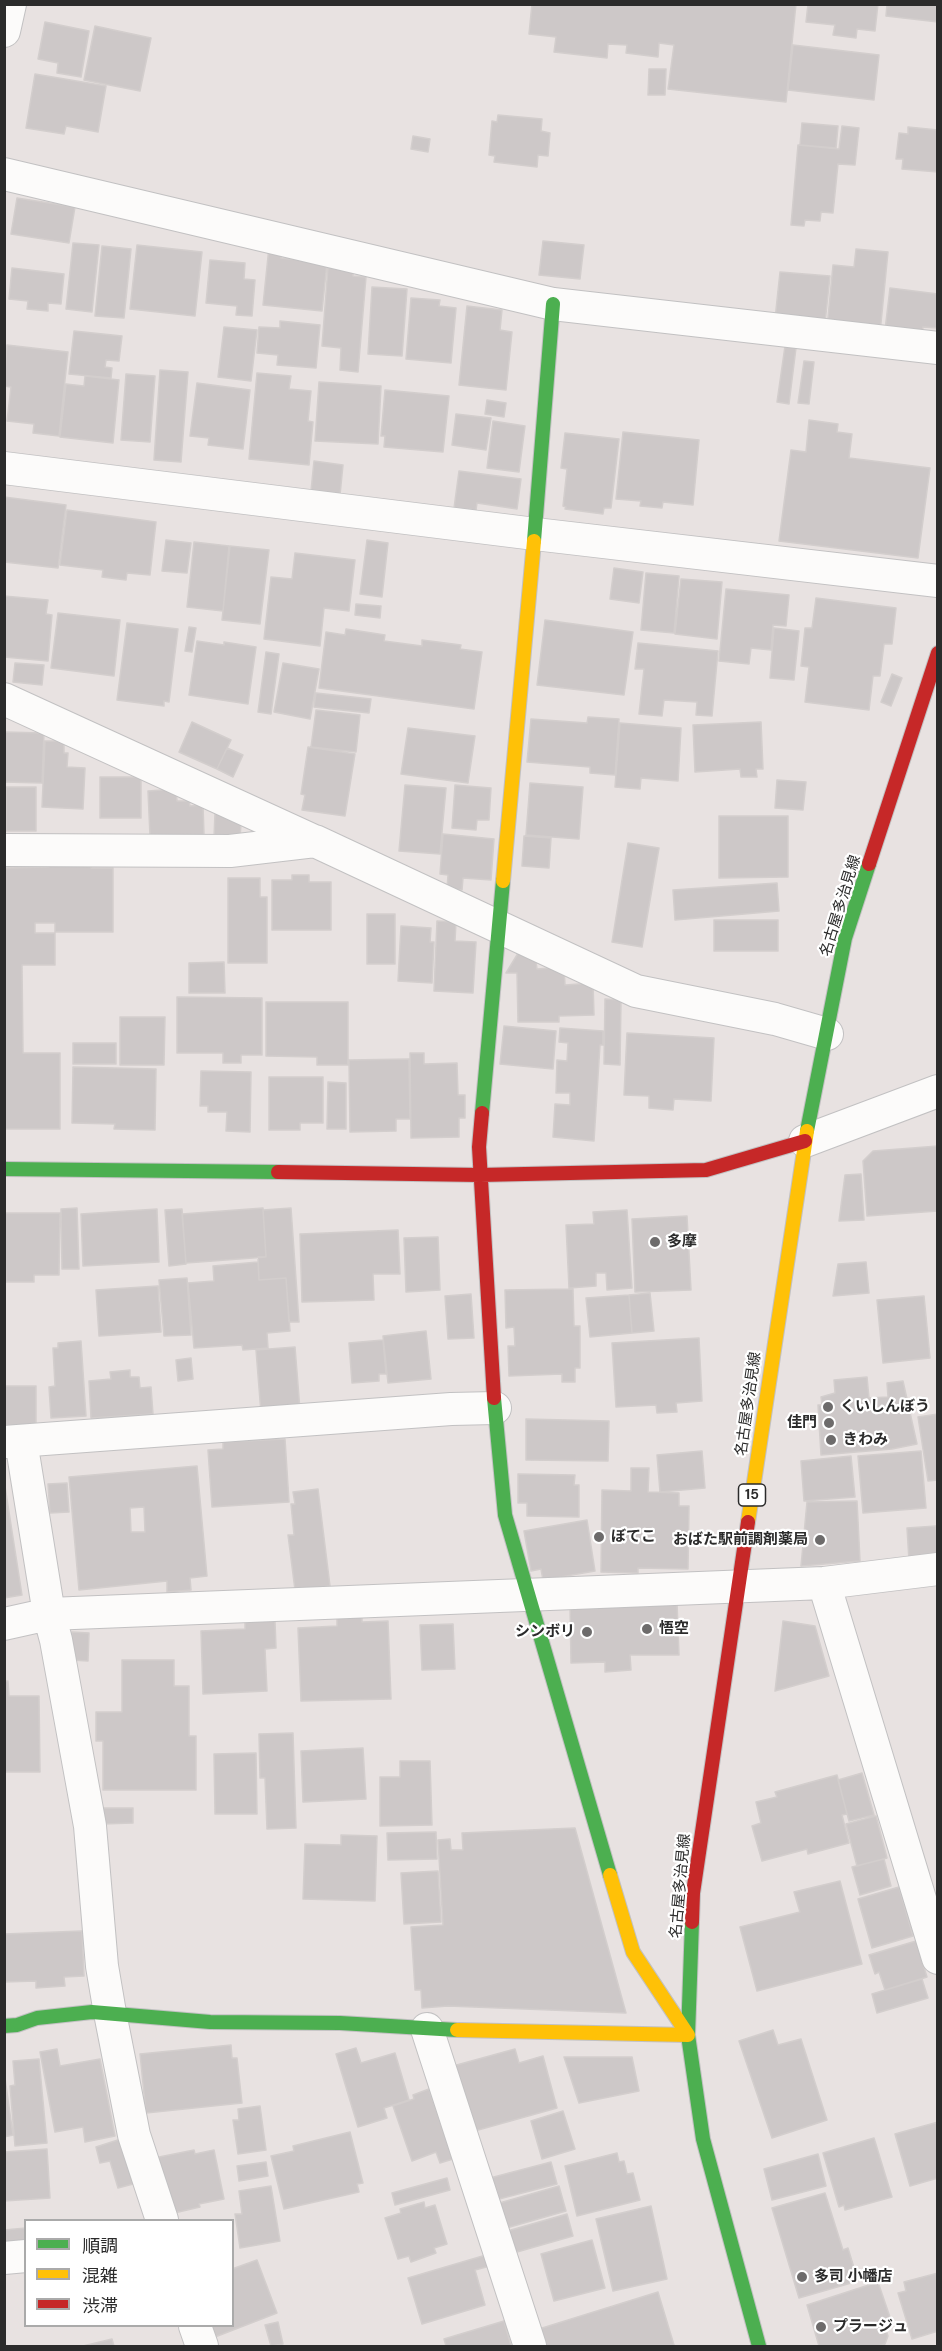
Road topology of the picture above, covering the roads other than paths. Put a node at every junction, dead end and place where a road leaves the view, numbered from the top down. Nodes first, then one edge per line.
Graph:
1 (10, 4) edge
2 (4, 31) edge
3 (4, 174) edge
4 (553, 304) junction
5 (938, 348) edge
6 (4, 468) edge
7 (535, 534) junction
8 (938, 581) edge
9 (938, 653) edge
10 (4, 699) edge
11 (315, 841) junction
12 (4, 850) edge
13 (499, 928) junction
14 (826, 1035) junction
15 (938, 1091) edge
16 (805, 1141) junction
17 (4, 1169) edge
18 (480, 1175) junction
19 (495, 1408) junction
20 (13, 1441) edge
21 (938, 1569) edge
22 (824, 1583) junction
23 (739, 1586) junction
24 (526, 1593) junction
25 (49, 1614) junction
26 (4, 1624) edge
27 (938, 1958) edge
28 (110, 2013) junction
29 (4, 2026) edge
30 (427, 2029) junction
31 (688, 2035) junction
32 (162, 2219) edge
33 (24, 2256) edge
34 (4, 2258) edge
35 (196, 2327) edge
36 (202, 2346) edge
37 (530, 2346) edge
38 (759, 2346) edge

1 - 2 street
3 - 4 street
4 - 5 street
4 - 7 street
6 - 7 street
7 - 8 street
7 - 13 street
9 - 14 street, 名古屋多治見線 / 15
10 - 11 street
11 - 12 street
11 - 13 street
13 - 14 street
13 - 18 street
14 - 16 street, 名古屋多治見線 / 15
15 - 16 street
16 - 18 street
16 - 23 street, 名古屋多治見線 / 15
17 - 18 street
18 - 19 street
19 - 20 street
19 - 24 street
20 - 25 street
21 - 22 street
22 - 23 street
22 - 27 street
23 - 24 street
23 - 31 street, 名古屋多治見線 / 15
24 - 25 street
24 - 31 street
25 - 26 street
25 - 28 street
28 - 29 street
28 - 30 street
28 - 32 street
30 - 31 street
30 - 37 street
31 - 38 street, 名古屋多治見線 / 15
33 - 34 street
35 - 36 street

